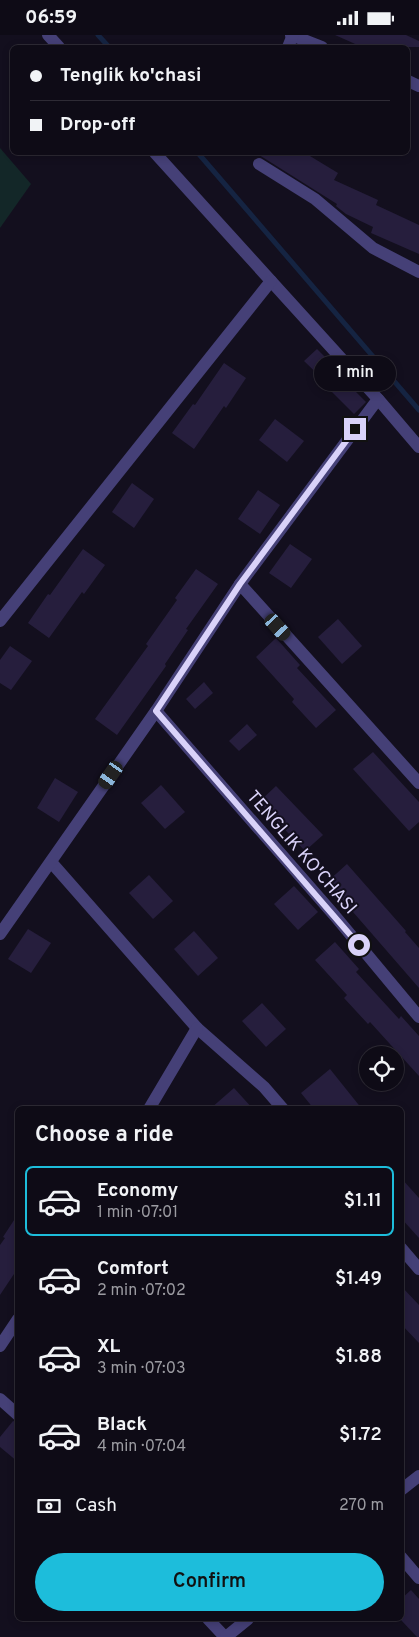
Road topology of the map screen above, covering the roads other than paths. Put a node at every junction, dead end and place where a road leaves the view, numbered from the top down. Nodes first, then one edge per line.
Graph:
1 (48, 35) edge
2 (291, 38) edge
3 (57, 45) edge
4 (315, 45) edge
5 (157, 155) edge
6 (259, 164) dead end
7 (419, 272) edge
8 (271, 281) junction
9 (378, 399) junction
10 (419, 447) edge
11 (240, 584) junction
12 (0, 621) edge
13 (156, 711) junction
14 (419, 783) edge
15 (50, 862) junction
16 (0, 935) edge
17 (419, 1017) edge
18 (197, 1028) junction
19 (151, 1106) edge
20 (280, 1106) edge
21 (404, 1252) edge
22 (419, 1269) edge
23 (15, 1324) edge
24 (0, 1346) edge
25 (0, 1399) edge
26 (15, 1412) edge
27 (419, 1475) edge
28 (404, 1488) edge
29 (404, 1560) edge
30 (419, 1578) edge
31 (210, 1621) edge
32 (245, 1621) edge
33 (225, 1637) edge

1 - 3 street
2 - 4 street
5 - 8 street
6 - 7 street
8 - 9 street
8 - 12 street
9 - 10 street
9 - 11 street
11 - 13 street
11 - 14 street
13 - 15 street
13 - 17 street, TENGLIK KO'CHASI
15 - 16 street
15 - 18 street
18 - 19 street
18 - 20 street
21 - 22 street
23 - 24 street
25 - 26 street
27 - 28 street
29 - 30 street
31 - 33 street
32 - 33 street

